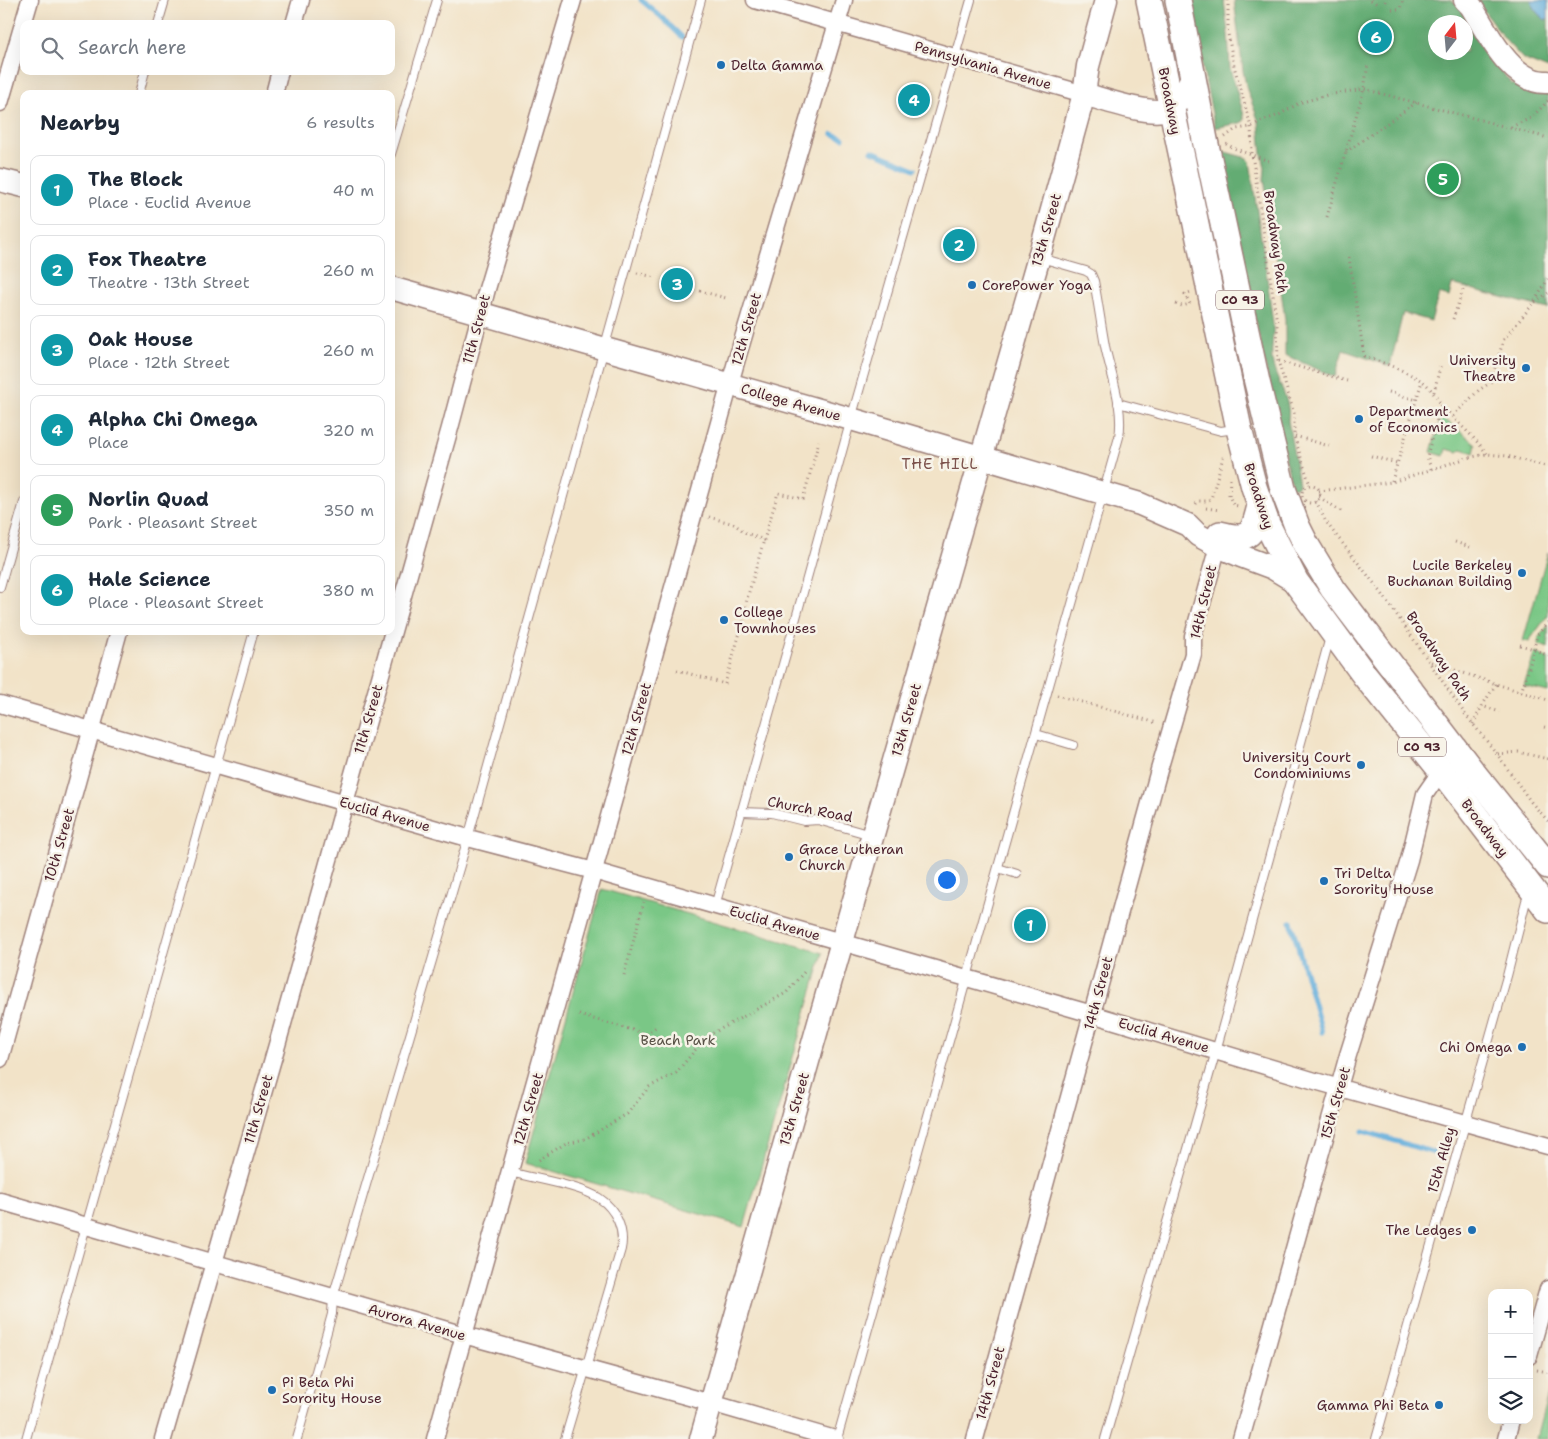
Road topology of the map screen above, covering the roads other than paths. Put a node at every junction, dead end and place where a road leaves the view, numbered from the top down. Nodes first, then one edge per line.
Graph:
1 (30, 0) edge
2 (165, 0) edge
3 (301, 0) edge
4 (437, 0) edge
5 (573, 0) edge
6 (701, 0) edge
7 (756, 0) edge
8 (844, 0) edge
9 (971, 0) edge
10 (1106, 0) edge
11 (1149, 0) edge
12 (1178, 0) edge
13 (1465, 0) edge
14 (24, 20) edge
15 (159, 20) edge
16 (295, 20) edge
17 (838, 24) junction
18 (20, 34) edge
19 (955, 57) junction
20 (1193, 74) junction
21 (144, 75) edge
22 (279, 75) edge
23 (1548, 82) edge
24 (140, 90) edge
25 (275, 90) edge
26 (1084, 94) junction
27 (0, 103) edge
28 (1172, 108) junction
29 (395, 141) edge
30 (0, 180) edge
31 (20, 185) edge
32 (1039, 257) junction
33 (395, 289) edge
34 (480, 314) junction
35 (605, 350) junction
36 (730, 385) junction
37 (1118, 403) junction
38 (851, 419) junction
39 (1239, 429) junction
40 (982, 457) junction
41 (1104, 493) junction
42 (1260, 506) junction
43 (20, 516) edge
44 (1219, 530) junction
45 (1284, 559) junction
46 (1296, 582) junction
47 (0, 587) edge
48 (1333, 589) junction
49 (395, 624) edge
50 (1332, 631) junction
51 (119, 635) edge
52 (253, 635) edge
53 (392, 635) edge
54 (0, 704) edge
55 (91, 730) junction
56 (1036, 734) junction
57 (1073, 745) dead end
58 (216, 766) junction
59 (1443, 773) junction
60 (345, 802) junction
61 (741, 812) junction
62 (873, 835) junction
63 (468, 838) junction
64 (1548, 866) edge
65 (998, 868) junction
66 (594, 871) junction
67 (1017, 874) dead end
68 (1531, 888) junction
69 (715, 906) junction
70 (1548, 910) edge
71 (842, 942) junction
72 (966, 979) junction
73 (1092, 1014) junction
74 (1216, 1051) junction
75 (0, 1059) edge
76 (1340, 1088) junction
77 (1464, 1122) junction
78 (1548, 1146) edge
79 (510, 1172) junction
80 (0, 1201) edge
81 (87, 1226) junction
82 (213, 1263) junction
83 (1548, 1289) edge
84 (333, 1297) junction
85 (464, 1335) junction
86 (1533, 1342) edge
87 (585, 1368) junction
88 (711, 1403) junction
89 (1510, 1424) edge
90 (26, 1439) edge
91 (163, 1439) edge
92 (296, 1439) edge
93 (435, 1439) edge
94 (566, 1439) edge
95 (701, 1439) edge
96 (836, 1439) edge
97 (975, 1439) edge
98 (1105, 1439) edge
99 (1242, 1439) edge
100 (1376, 1439) edge
101 (1506, 1439) edge

1 - 14 street
2 - 15 lane
3 - 16 street
4 - 29 lane
5 - 34 street, 11th Street
6 - 35 lane
7 - 17 street, Pennsylvania Avenue
8 - 17 street, 12th Street
9 - 19 lane
10 - 26 street, 13th Street
11 - 28 main road, Broadway / CO 93
12 - 20 main road, Broadway / CO 93
13 - 23 street
17 - 19 street, Pennsylvania Avenue
17 - 36 street, 12th Street
18 - 27 street
19 - 26 street, Pennsylvania Avenue
19 - 38 lane
20 - 28 street
20 - 48 main road, Broadway / CO 93
21 - 24 lane
22 - 25 street
26 - 28 street, Pennsylvania Avenue
26 - 32 street, 13th Street
28 - 39 main road, Broadway / CO 93
30 - 31 street
32 - 37 lane
32 - 40 street, 13th Street
33 - 34 street, College Avenue
34 - 35 street, College Avenue
34 - 49 street, 11th Street
35 - 36 street, College Avenue
35 - 63 lane
36 - 38 street, College Avenue
36 - 66 street, 12th Street
37 - 39 lane
37 - 41 lane
38 - 40 street, College Avenue
38 - 61 lane
39 - 42 main road, Broadway / CO 93
40 - 41 street, College Avenue
40 - 62 street, 13th Street
41 - 44 street, College Avenue
41 - 56 lane
42 - 44 main road
42 - 45 main road, Broadway / CO 93
43 - 47 lane
44 - 45 street, College Avenue
44 - 46 street, College Avenue
44 - 73 street, 14th Street
45 - 46 main road, Broadway / CO 93
45 - 48 main road
46 - 50 main road, Broadway / CO 93
48 - 64 main road, Broadway / CO 93
50 - 59 main road, Broadway / CO 93
50 - 74 lane
51 - 55 street, 10th Street
52 - 58 lane
53 - 60 street, 11th Street
54 - 55 street, Euclid Avenue
55 - 58 street, Euclid Avenue
55 - 75 street, 10th Street
56 - 57 lane
56 - 65 lane
58 - 60 street, Euclid Avenue
58 - 81 lane
59 - 68 main road, Broadway / CO 93
59 - 76 street, 15th Street
60 - 63 street, Euclid Avenue
60 - 82 street, 11th Street
61 - 62 lane, Church Road
61 - 69 lane
62 - 71 street, 13th Street
63 - 66 street, Euclid Avenue
63 - 84 lane
65 - 67 lane
65 - 72 lane
66 - 69 street, Euclid Avenue
66 - 79 street, 12th Street
68 - 70 main road, Broadway / CO 93
68 - 77 lane, 15th Alley
69 - 71 street, Euclid Avenue
71 - 72 street, Euclid Avenue
71 - 88 street, 13th Street
72 - 73 street, Euclid Avenue
72 - 96 lane
73 - 74 street, Euclid Avenue
73 - 97 street, 14th Street
74 - 76 street, Euclid Avenue
74 - 98 lane
76 - 77 street, Euclid Avenue
76 - 99 street, 15th Street
77 - 78 street, Euclid Avenue
77 - 100 lane, 15th Alley
79 - 85 street, 12th Street
79 - 87 lane
80 - 81 street, Aurora Avenue
81 - 82 street, Aurora Avenue
81 - 90 lane
82 - 84 street, Aurora Avenue
82 - 91 street, 11th Street
83 - 86 street
84 - 85 street, Aurora Avenue
84 - 92 lane
85 - 87 street, Aurora Avenue
85 - 93 street, 12th Street
87 - 88 street, Aurora Avenue
87 - 94 lane
88 - 95 street, 13th Street
88 - 96 street, Aurora Avenue
89 - 101 street

